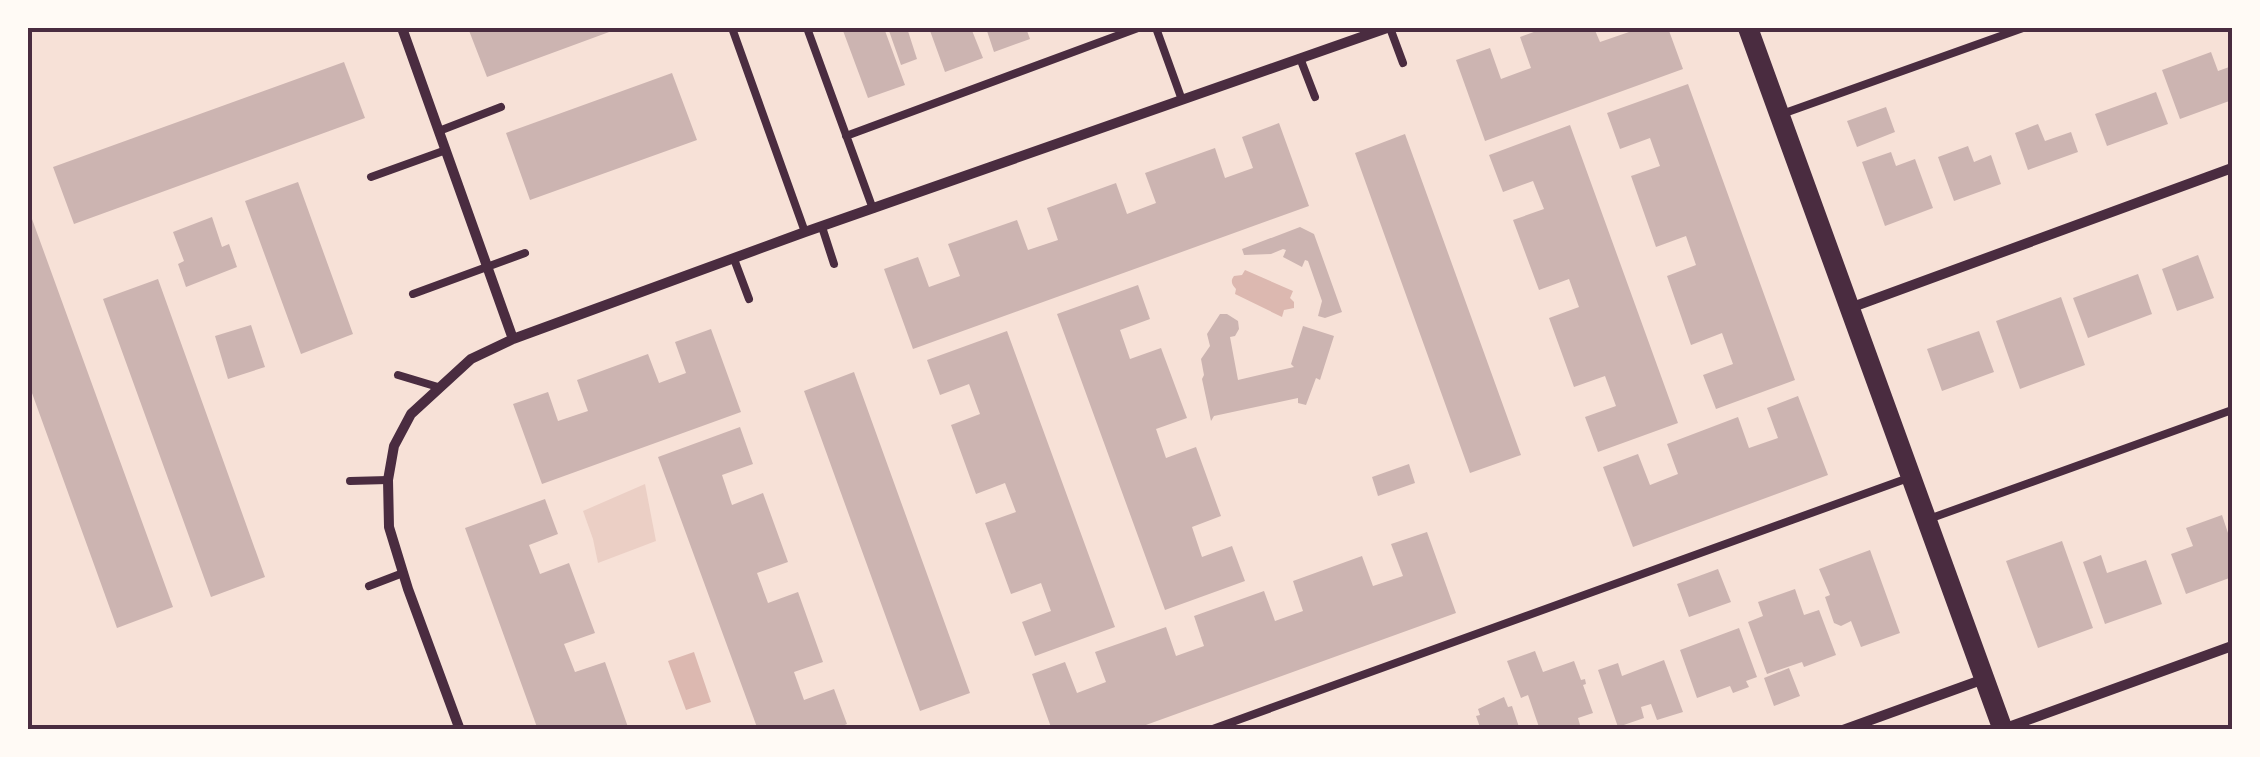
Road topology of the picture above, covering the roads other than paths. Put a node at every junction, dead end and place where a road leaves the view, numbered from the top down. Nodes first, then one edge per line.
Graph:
1 (402, 28) edge
2 (732, 28) edge
3 (807, 28) edge
4 (1138, 28) edge
5 (1156, 28) edge
6 (1388, 28) edge
7 (1748, 28) edge
8 (2023, 28) edge
9 (1300, 58) junction
10 (1403, 63) dead end
11 (1314, 97) dead end
12 (1182, 100) junction
13 (501, 108) dead end
14 (1780, 115) junction
15 (439, 131) junction
16 (846, 136) junction
17 (446, 150) junction
18 (2232, 168) edge
19 (372, 177) dead end
20 (873, 208) junction
21 (822, 227) junction
22 (805, 232) junction
23 (525, 253) dead end
24 (734, 258) junction
25 (834, 264) dead end
26 (487, 266) junction
27 (413, 294) dead end
28 (749, 300) dead end
29 (1850, 308) junction
30 (513, 339) junction
31 (398, 375) dead end
32 (438, 387) junction
33 (2232, 410) edge
34 (1910, 477) junction
35 (388, 480) junction
36 (350, 481) dead end
37 (1926, 520) junction
38 (403, 573) junction
39 (369, 586) dead end
40 (2232, 646) edge
41 (1984, 679) junction
42 (2002, 729) edge
43 (460, 730) edge
44 (1210, 730) edge
45 (1843, 730) edge

1 - 15 street
2 - 22 lane
3 - 16 lane
4 - 16 lane
5 - 12 lane
6 - 9 street
6 - 10 lane
7 - 14 main road
8 - 14 lane
9 - 11 lane
9 - 12 street
12 - 20 street
13 - 15 lane
14 - 29 main road
15 - 17 street
16 - 20 lane
17 - 19 lane
17 - 26 street
18 - 29 street
20 - 21 street
21 - 22 street
21 - 25 lane
22 - 24 street
23 - 26 lane
24 - 28 lane
24 - 30 street
26 - 27 lane
26 - 30 street
29 - 34 main road
30 - 32 street
31 - 32 lane
32 - 35 street
33 - 37 lane
34 - 37 main road
34 - 44 lane
35 - 36 lane
35 - 38 street
37 - 41 main road
38 - 39 lane
38 - 43 street
40 - 42 street
41 - 42 main road
41 - 45 street

